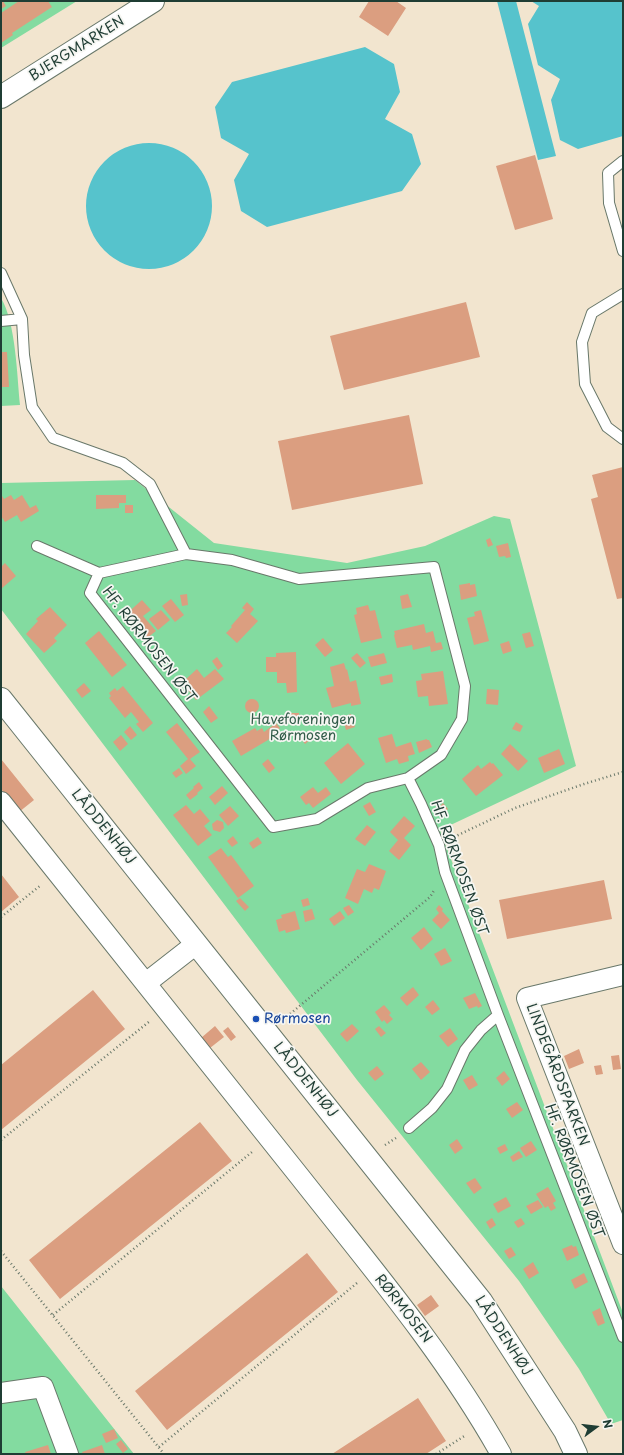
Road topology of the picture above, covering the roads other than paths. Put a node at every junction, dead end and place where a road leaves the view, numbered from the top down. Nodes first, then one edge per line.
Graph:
1 (153, 1) edge
2 (1, 97) edge
3 (623, 161) edge
4 (623, 251) edge
5 (1, 273) edge
6 (623, 294) edge
7 (22, 319) junction
8 (1, 320) edge
9 (623, 439) edge
10 (36, 546) dead end
11 (186, 554) junction
12 (99, 573) junction
13 (1, 699) edge
14 (408, 778) junction
15 (1, 802) edge
16 (196, 944) junction
17 (623, 975) edge
18 (146, 982) junction
19 (498, 1015) junction
20 (409, 1128) road end
21 (623, 1244) edge
22 (623, 1337) edge
23 (1, 1393) edge
24 (68, 1454) edge
25 (501, 1454) edge
26 (576, 1454) edge

1 - 2 street, BJERGMARKEN
3 - 4 lane
5 - 7 lane
6 - 9 lane
7 - 8 lane
7 - 11 lane
10 - 12 lane
11 - 12 lane, HF. RØRMOSEN ØST
11 - 14 lane, HF. RØRMOSEN ØST
12 - 14 lane, HF. RØRMOSEN ØST
13 - 16 street, LÅDDENHØJ
14 - 19 lane, HF. RØRMOSEN ØST
15 - 18 street, RØRMOSEN
16 - 18 street
16 - 26 street, LÅDDENHØJ
17 - 21 street, LINDEGÅRDSPARKEN
18 - 25 street, RØRMOSEN
19 - 20 lane
19 - 22 lane, HF. RØRMOSEN ØST
23 - 24 street

